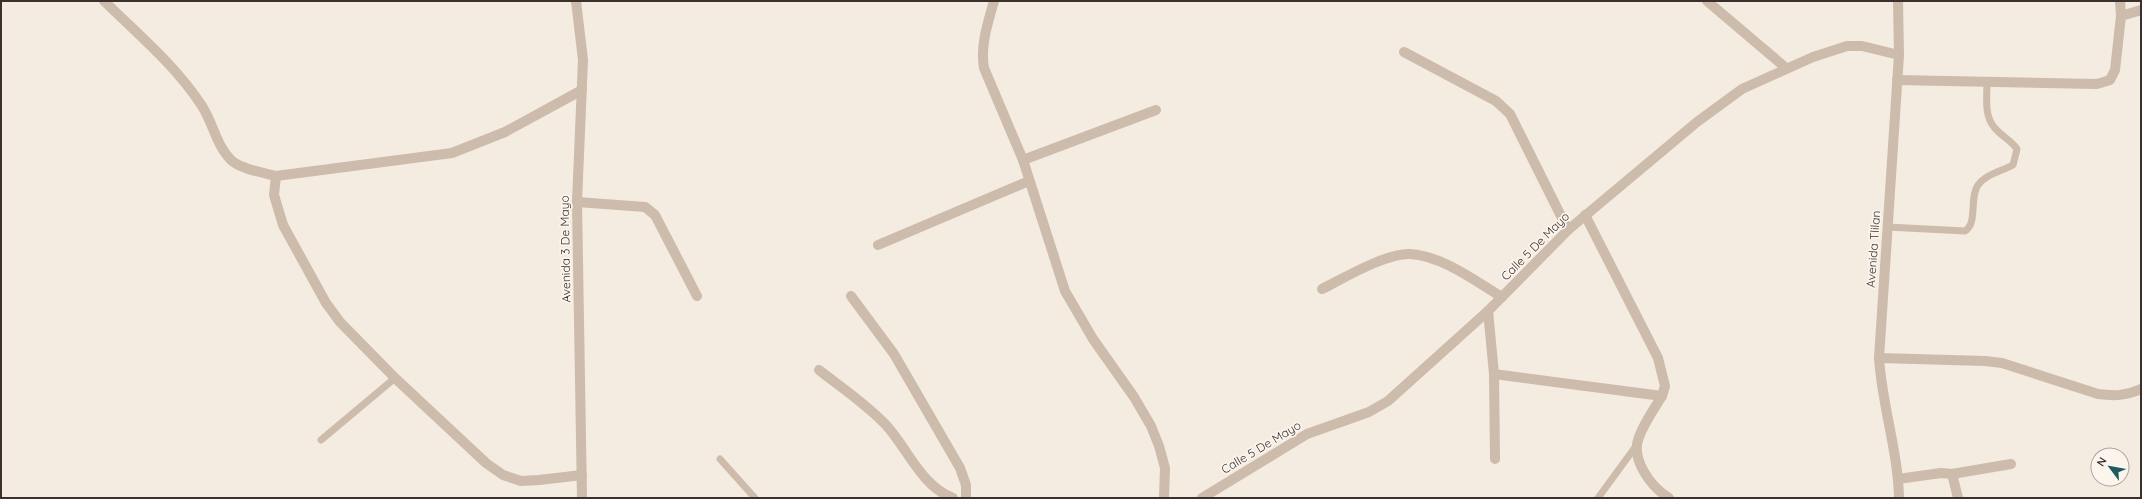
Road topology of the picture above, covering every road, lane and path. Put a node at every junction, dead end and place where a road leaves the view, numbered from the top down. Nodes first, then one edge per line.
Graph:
1 (104, 1) edge
2 (576, 1) edge
3 (994, 1) edge
4 (1707, 1) edge
5 (1898, 1) edge
6 (2120, 1) edge
7 (2141, 10) edge
8 (2121, 16) junction
9 (1404, 52) dead end
10 (1899, 55) junction
11 (1786, 68) junction
12 (1897, 80) junction
13 (1987, 82) junction
14 (582, 90) junction
15 (1156, 110) dead end
16 (1023, 160) junction
17 (276, 176) junction
18 (1029, 181) junction
19 (577, 202) junction
20 (1586, 215) junction
21 (1887, 227) junction
22 (1568, 230) junction
23 (878, 245) dead end
24 (1322, 289) dead end
25 (697, 296) dead end
26 (851, 296) dead end
27 (1502, 297) junction
28 (1488, 311) junction
29 (1879, 358) junction
30 (819, 370) dead end
31 (1494, 374) junction
32 (395, 378) junction
33 (2141, 389) edge
34 (1662, 396) junction
35 (321, 440) dead end
36 (1636, 446) junction
37 (1495, 458) dead end
38 (720, 459) dead end
39 (2011, 464) dead end
40 (582, 474) junction
41 (1952, 474) junction
42 (1898, 479) junction
43 (582, 498) edge
44 (754, 498) edge
45 (952, 498) edge
46 (966, 498) edge
47 (1164, 498) edge
48 (1202, 498) edge
49 (1598, 498) edge
50 (1669, 498) edge
51 (1899, 498) edge
52 (1958, 498) edge

1 - 17 street
2 - 14 street, Avenida 3 De Mayo
3 - 16 street
4 - 11 street
5 - 10 street, Avenida Tlilan
6 - 8 street
7 - 8 street
8 - 13 street
9 - 22 street
10 - 11 street, Calle 5 De Mayo
10 - 12 street, Avenida Tlilan
11 - 20 street, Calle 5 De Mayo
12 - 13 street
12 - 21 street, Avenida Tlilan
13 - 21 lane
14 - 17 street
14 - 19 street, Avenida 3 De Mayo
15 - 16 street
16 - 18 street
17 - 32 street
18 - 23 street
18 - 47 street
19 - 25 street
19 - 40 street, Avenida 3 De Mayo
20 - 22 street, Calle 5 De Mayo
20 - 34 street
21 - 29 street, Avenida Tlilan
22 - 27 street, Calle 5 De Mayo
24 - 27 street
26 - 46 street
27 - 28 street, Calle 5 De Mayo
28 - 31 street
28 - 48 street, Calle 5 De Mayo
29 - 33 street
29 - 42 street, Avenida Tlilan
30 - 45 street
31 - 34 street
31 - 37 street
32 - 35 lane
32 - 40 street
34 - 36 street
36 - 49 lane
36 - 50 street
38 - 44 lane
39 - 41 street
40 - 43 street, Avenida 3 De Mayo
41 - 42 street
41 - 52 street
42 - 51 street, Avenida Tlilan

